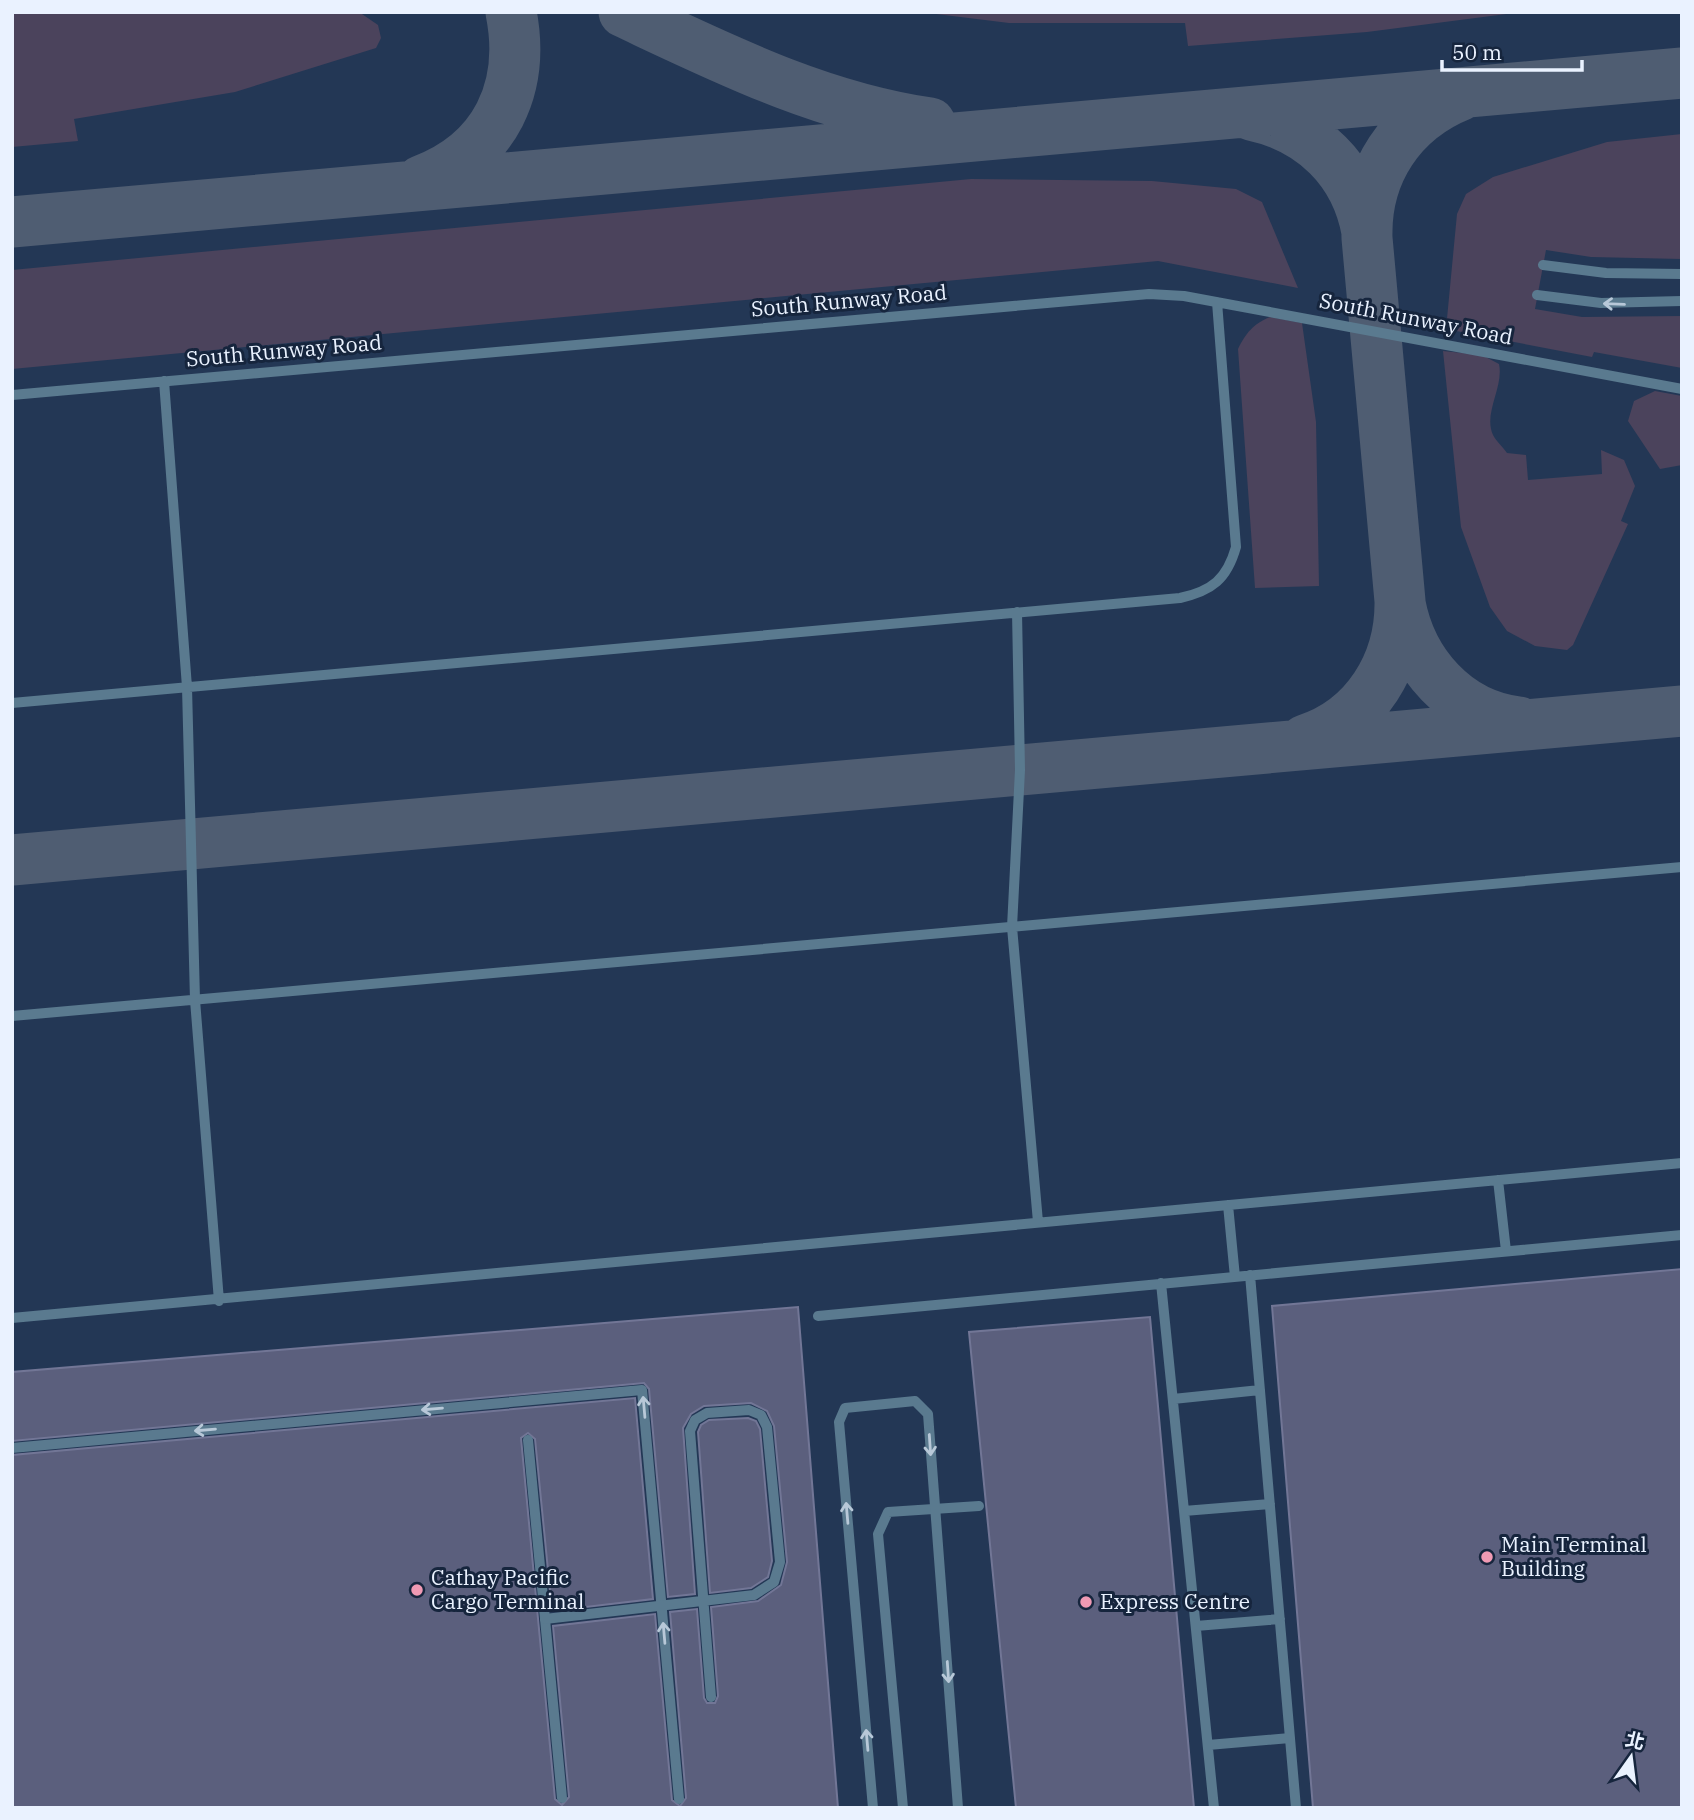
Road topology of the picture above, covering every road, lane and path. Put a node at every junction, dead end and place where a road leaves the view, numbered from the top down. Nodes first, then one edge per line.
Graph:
1 (1543, 265) dead end
2 (1682, 274) edge
3 (1537, 295) dead end
4 (1682, 301) edge
5 (1217, 302) junction
6 (164, 381) junction
7 (1682, 388) edge
8 (12, 395) edge
9 (1017, 612) junction
10 (187, 687) junction
11 (12, 703) edge
12 (1682, 867) edge
13 (1012, 927) junction
14 (195, 1000) junction
15 (12, 1016) edge
16 (1682, 1163) edge
17 (1498, 1180) junction
18 (1228, 1205) junction
19 (1038, 1222) junction
20 (1682, 1235) edge
21 (1506, 1251) junction
22 (1250, 1275) junction
23 (1235, 1277) junction
24 (1161, 1283) junction
25 (219, 1301) junction
26 (818, 1315) dead end
27 (12, 1318) edge
28 (1260, 1390) junction
29 (1172, 1399) junction
30 (528, 1440) dead end
31 (12, 1448) edge
32 (1270, 1504) junction
33 (979, 1506) dead end
34 (1184, 1511) junction
35 (545, 1619) junction
36 (1280, 1619) junction
37 (1196, 1626) junction
38 (711, 1697) dead end
39 (1290, 1738) junction
40 (1208, 1745) junction
41 (562, 1798) dead end
42 (679, 1799) dead end
43 (873, 1808) edge
44 (903, 1808) edge
45 (958, 1808) edge
46 (1214, 1808) edge
47 (1296, 1808) edge

1 - 2 lane
4 -> 3 lane
5 - 6 lane, South Runway Road
5 - 7 lane, South Runway Road
5 - 9 lane
6 - 8 lane, South Runway Road
6 - 10 lane
9 - 10 lane
9 - 13 lane
10 - 11 lane
10 - 14 lane
12 - 13 lane
13 - 14 lane
13 - 19 lane
14 - 15 lane
14 - 25 lane
16 - 17 lane
17 - 18 lane
17 - 21 lane
18 - 19 lane
18 - 23 lane
19 - 25 lane
20 - 21 lane
21 - 22 lane
22 - 23 lane
22 - 28 lane
23 - 24 lane
24 - 26 lane
24 - 29 lane
25 - 27 lane
28 - 29 lane
28 - 32 lane
29 - 34 lane
30 - 35 lane
42 -> 31 lane
32 - 34 lane
32 - 36 lane
33 - 44 lane
34 - 37 lane
35 - 38 lane, bridge
35 - 41 lane
36 - 37 lane
36 - 39 lane
37 - 40 lane
39 - 40 lane
39 - 47 lane
40 - 46 lane
43 -> 45 lane, bridge

